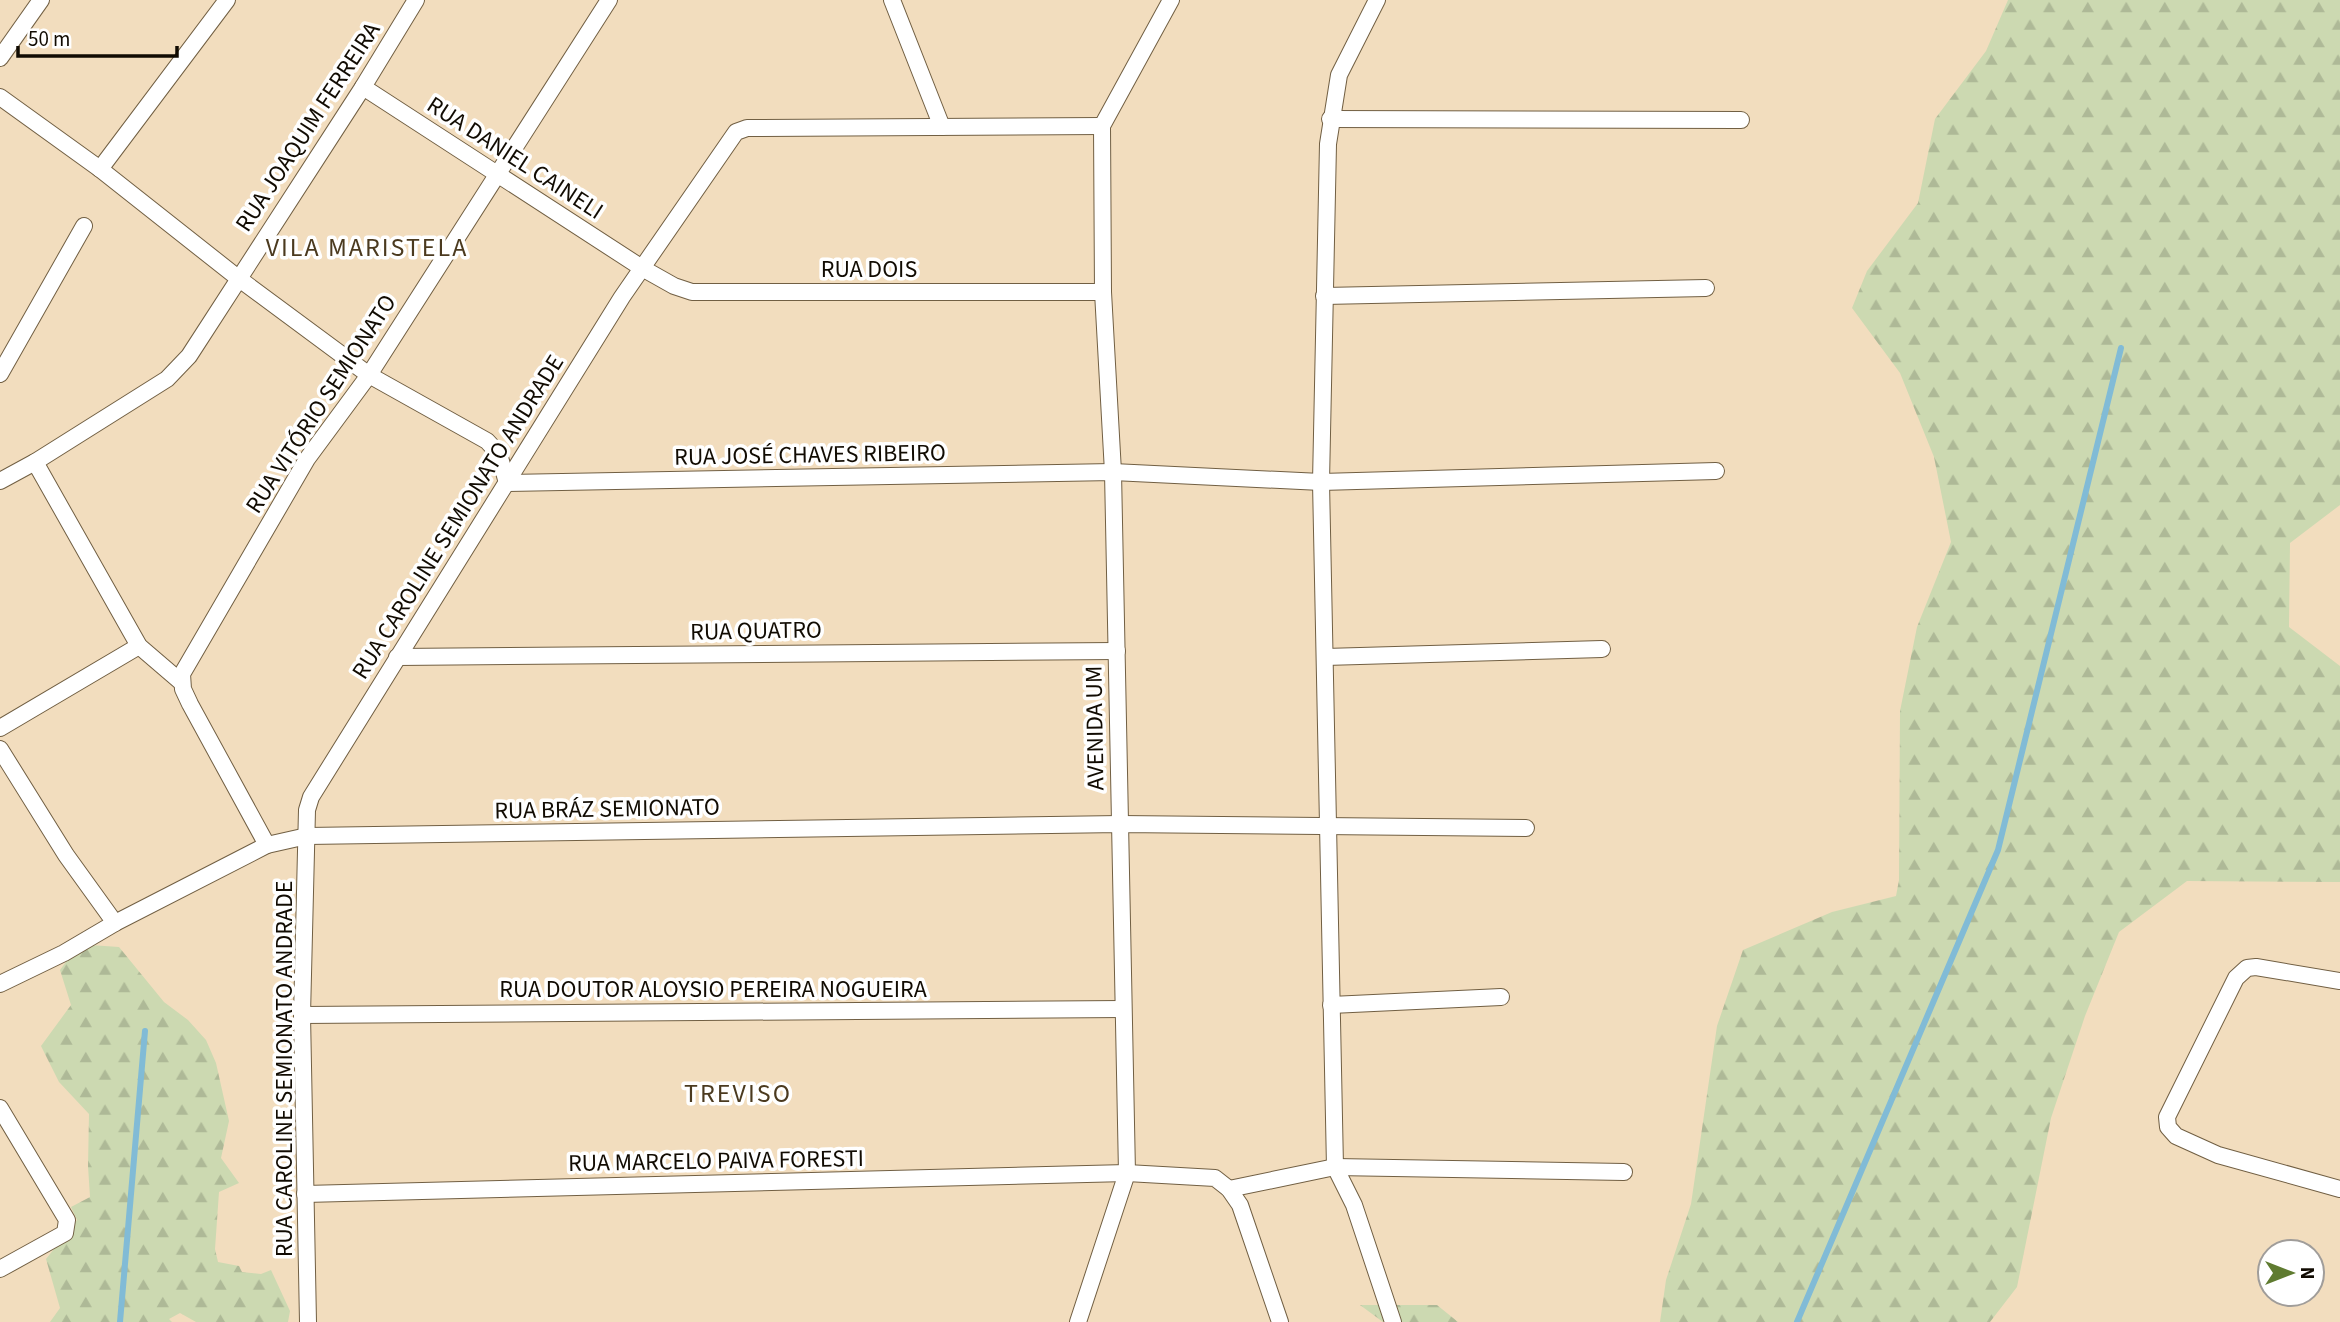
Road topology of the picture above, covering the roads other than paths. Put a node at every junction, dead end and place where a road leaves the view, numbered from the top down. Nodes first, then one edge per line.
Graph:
1 (41, 0) edge
2 (227, 0) edge
3 (416, 0) edge
4 (609, 0) edge
5 (892, 0) edge
6 (1171, 0) edge
7 (1377, 0) edge
8 (0, 58) edge
9 (363, 87) junction
10 (0, 97) edge
11 (1331, 118) junction
12 (1741, 120) dead end
13 (1102, 126) junction
14 (943, 127) junction
15 (100, 169) junction
16 (496, 174) junction
17 (84, 226) dead end
18 (642, 268) junction
19 (238, 278) junction
20 (1706, 288) dead end
21 (1103, 292) junction
22 (1324, 296) junction
23 (0, 374) edge
24 (369, 375) junction
25 (36, 462) junction
26 (1716, 471) dead end
27 (1114, 472) junction
28 (0, 481) edge
29 (1321, 482) junction
30 (507, 483) junction
31 (139, 646) junction
32 (1602, 649) dead end
33 (1117, 651) junction
34 (397, 657) junction
35 (1325, 657) junction
36 (181, 682) junction
37 (0, 728) edge
38 (0, 749) edge
39 (1120, 824) junction
40 (1329, 826) junction
41 (1526, 828) dead end
42 (307, 836) junction
43 (267, 845) junction
44 (115, 923) junction
45 (2340, 981) edge
46 (0, 984) edge
47 (1501, 997) dead end
48 (1331, 1005) junction
49 (1123, 1009) junction
50 (302, 1015) junction
51 (0, 1108) edge
52 (1335, 1167) junction
53 (1624, 1172) dead end
54 (1127, 1173) junction
55 (1229, 1189) junction
56 (2340, 1189) edge
57 (305, 1194) junction
58 (0, 1269) edge
59 (1274, 1317) edge
60 (308, 1322) edge
61 (1078, 1322) edge
62 (1393, 1322) edge

1 - 8 street
2 - 15 street
3 - 9 street, RUA JOAQUIM FERREIRA
4 - 16 street, RUA VITÓRIO SEMIONATO
5 - 14 street
6 - 13 street
7 - 11 street
9 - 16 street, RUA DANIEL CAINELI
9 - 19 street, RUA JOAQUIM FERREIRA
10 - 15 street
11 - 12 street
11 - 22 street
13 - 14 street, RUA CAROLINE SEMIONATO ANDRADE
13 - 21 street, AVENIDA UM
14 - 18 street, RUA CAROLINE SEMIONATO ANDRADE
15 - 19 street
16 - 18 street, RUA DANIEL CAINELI
16 - 24 street, RUA VITÓRIO SEMIONATO
17 - 23 street
18 - 21 street, RUA DOIS
18 - 30 street, RUA CAROLINE SEMIONATO ANDRADE
19 - 24 street
19 - 25 street, RUA JOAQUIM FERREIRA
20 - 22 street
21 - 27 street, AVENIDA UM
22 - 29 street
24 - 30 street
24 - 36 street, RUA VITÓRIO SEMIONATO
25 - 28 street, RUA JOAQUIM FERREIRA
25 - 31 street
26 - 29 street, RUA JOSÉ CHAVES RIBEIRO
27 - 29 street, RUA JOSÉ CHAVES RIBEIRO
27 - 30 street, RUA JOSÉ CHAVES RIBEIRO
27 - 33 street, AVENIDA UM
29 - 35 street
30 - 34 street, RUA CAROLINE SEMIONATO ANDRADE
31 - 36 street
31 - 37 street
32 - 35 street
33 - 34 street, RUA QUATRO
33 - 39 street, AVENIDA UM
34 - 42 street, RUA CAROLINE SEMIONATO ANDRADE
35 - 40 street
36 - 43 street
38 - 44 street
39 - 40 street, RUA BRÁZ SEMIONATO
39 - 42 street, RUA BRÁZ SEMIONATO
39 - 49 street, AVENIDA UM
40 - 41 street, RUA BRÁZ SEMIONATO
40 - 48 street
42 - 43 street, RUA BRÁZ SEMIONATO
42 - 50 street, RUA CAROLINE SEMIONATO ANDRADE
43 - 44 street, RUA BRÁZ SEMIONATO
44 - 46 street, RUA BRÁZ SEMIONATO
45 - 56 street
47 - 48 street
48 - 52 street
49 - 50 street, RUA DOUTOR ALOYSIO PEREIRA NOGUEIRA
49 - 54 street, AVENIDA UM
50 - 57 street, RUA CAROLINE SEMIONATO ANDRADE
51 - 58 street
52 - 53 street
52 - 55 street
52 - 62 street
54 - 55 street, RUA MARCELO PAIVA FORESTI
54 - 57 street, RUA MARCELO PAIVA FORESTI
54 - 61 street, AVENIDA UM
55 - 59 street
57 - 60 street, RUA CAROLINE SEMIONATO ANDRADE

